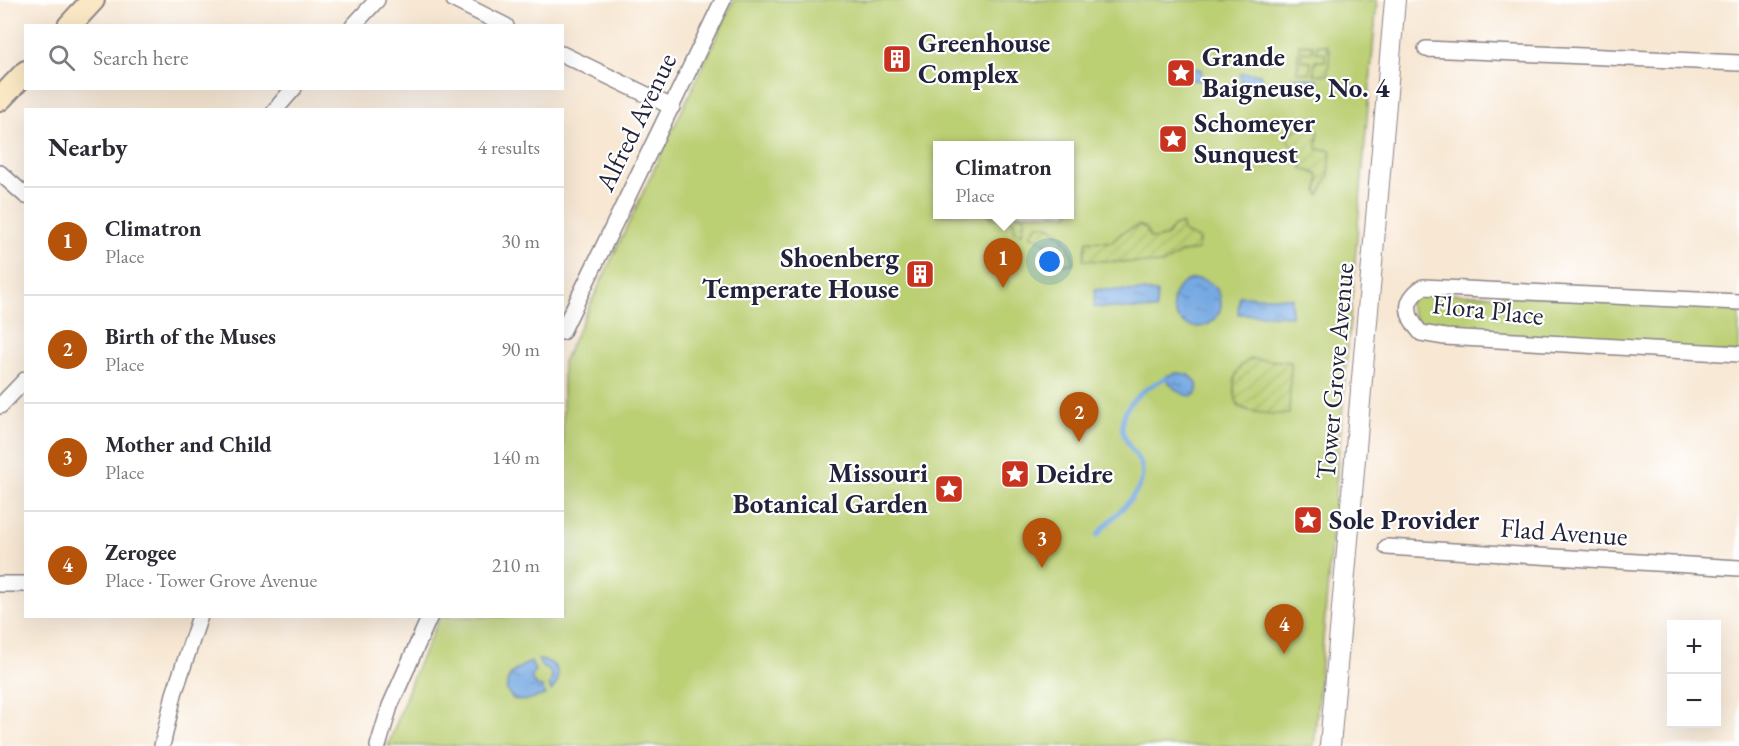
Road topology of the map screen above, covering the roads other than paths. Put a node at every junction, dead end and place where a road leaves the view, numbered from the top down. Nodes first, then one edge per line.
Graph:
1 (93, 0) edge
2 (377, 0) edge
3 (454, 0) edge
4 (723, 0) edge
5 (1395, 0) edge
6 (71, 24) edge
7 (355, 24) edge
8 (502, 24) edge
9 (1426, 49) dead end
10 (564, 55) edge
11 (1739, 63) edge
12 (24, 74) edge
13 (292, 90) edge
14 (0, 99) edge
15 (672, 107) junction
16 (276, 108) edge
17 (0, 173) edge
18 (24, 194) edge
19 (564, 293) edge
20 (577, 300) junction
21 (1739, 302) edge
22 (564, 328) edge
23 (1739, 354) edge
24 (24, 381) edge
25 (0, 406) edge
26 (1387, 547) dead end
27 (1739, 568) edge
28 (0, 584) edge
29 (24, 585) edge
30 (199, 618) edge
31 (429, 618) edge
32 (162, 746) edge
33 (378, 746) edge
34 (1330, 746) edge

1 - 6 main road
2 - 7 street
3 - 8 street
4 - 15 street, Alfred Avenue
5 - 34 street, Tower Grove Avenue
9 - 11 street
10 - 15 street
12 - 14 main road
13 - 16 street
15 - 20 street, Alfred Avenue
17 - 18 street
19 - 20 street
20 - 22 street, Alfred Avenue
21 - 23 street, Flora Place
24 - 25 street
26 - 27 street, Flad Avenue
28 - 29 street
30 - 32 street
31 - 33 street

